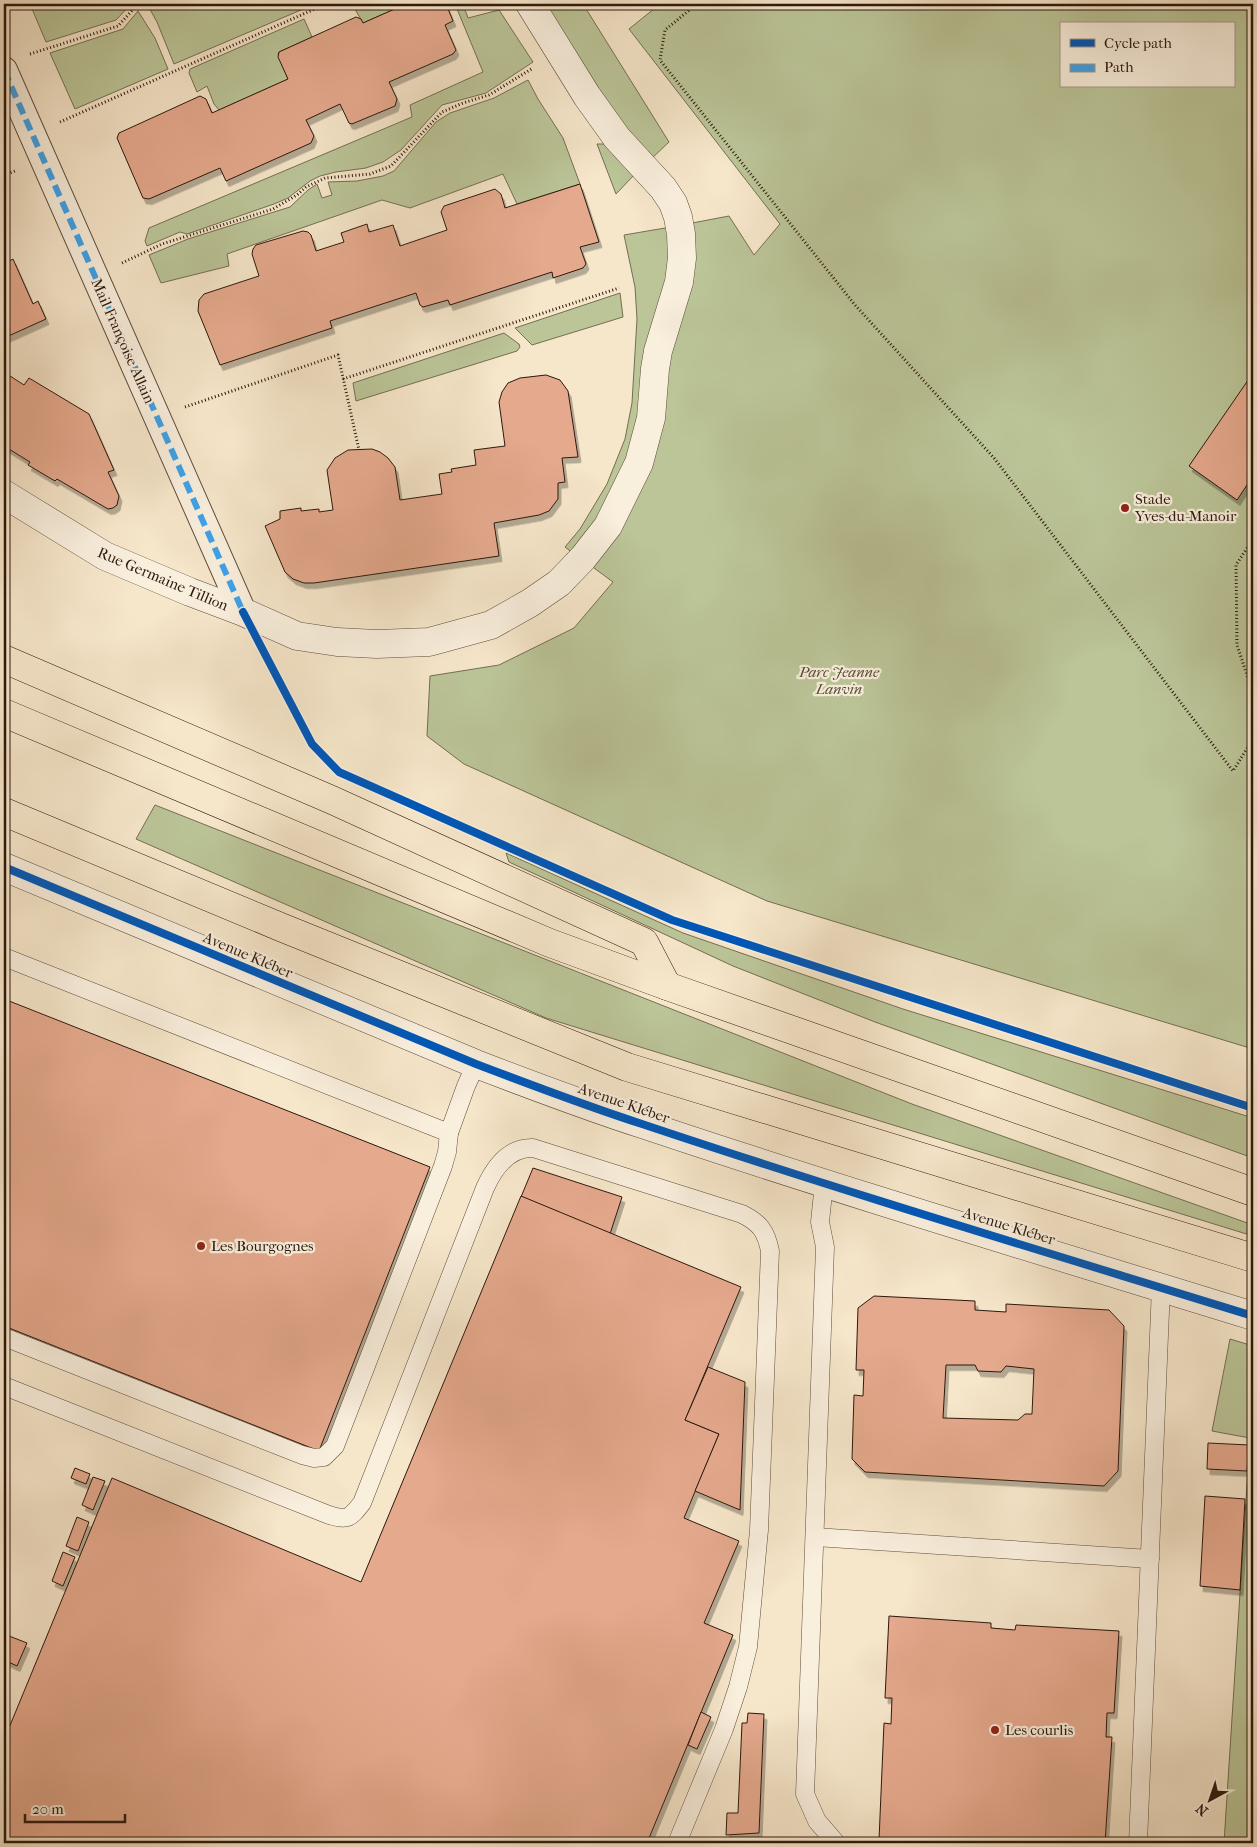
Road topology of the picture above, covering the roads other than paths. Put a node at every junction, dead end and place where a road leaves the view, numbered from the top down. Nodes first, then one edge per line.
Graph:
1 (530, 4) edge
2 (13, 63) edge
3 (4, 494) edge
4 (243, 612) junction
5 (4, 659) edge
6 (4, 713) edge
7 (4, 812) edge
8 (4, 867) edge
9 (4, 957) edge
10 (666, 986) junction
11 (476, 1064) junction
12 (449, 1133) junction
13 (824, 1183) junction
14 (1253, 1192) edge
15 (1253, 1258) edge
16 (1161, 1287) junction
17 (1253, 1316) edge
18 (4, 1337) edge
19 (4, 1386) edge
20 (814, 1537) junction
21 (1150, 1559) junction
22 (677, 1843) edge
23 (836, 1843) edge
24 (1138, 1843) edge

1 - 4 street, Rue Germaine Tillion
2 - 4 street, Mail Françoise Allain
3 - 4 street, Rue Germaine Tillion
5 - 10 highway
6 - 10 highway
7 - 15 highway
8 - 11 street, Avenue Kléber
9 - 12 lane
10 - 14 highway
11 - 12 lane
11 - 13 street, Avenue Kléber
12 - 18 lane
13 - 16 street, Avenue Kléber
13 - 20 lane
16 - 17 street, Avenue Kléber
16 - 21 lane
19 - 22 lane
20 - 21 lane
20 - 23 lane
21 - 24 lane

